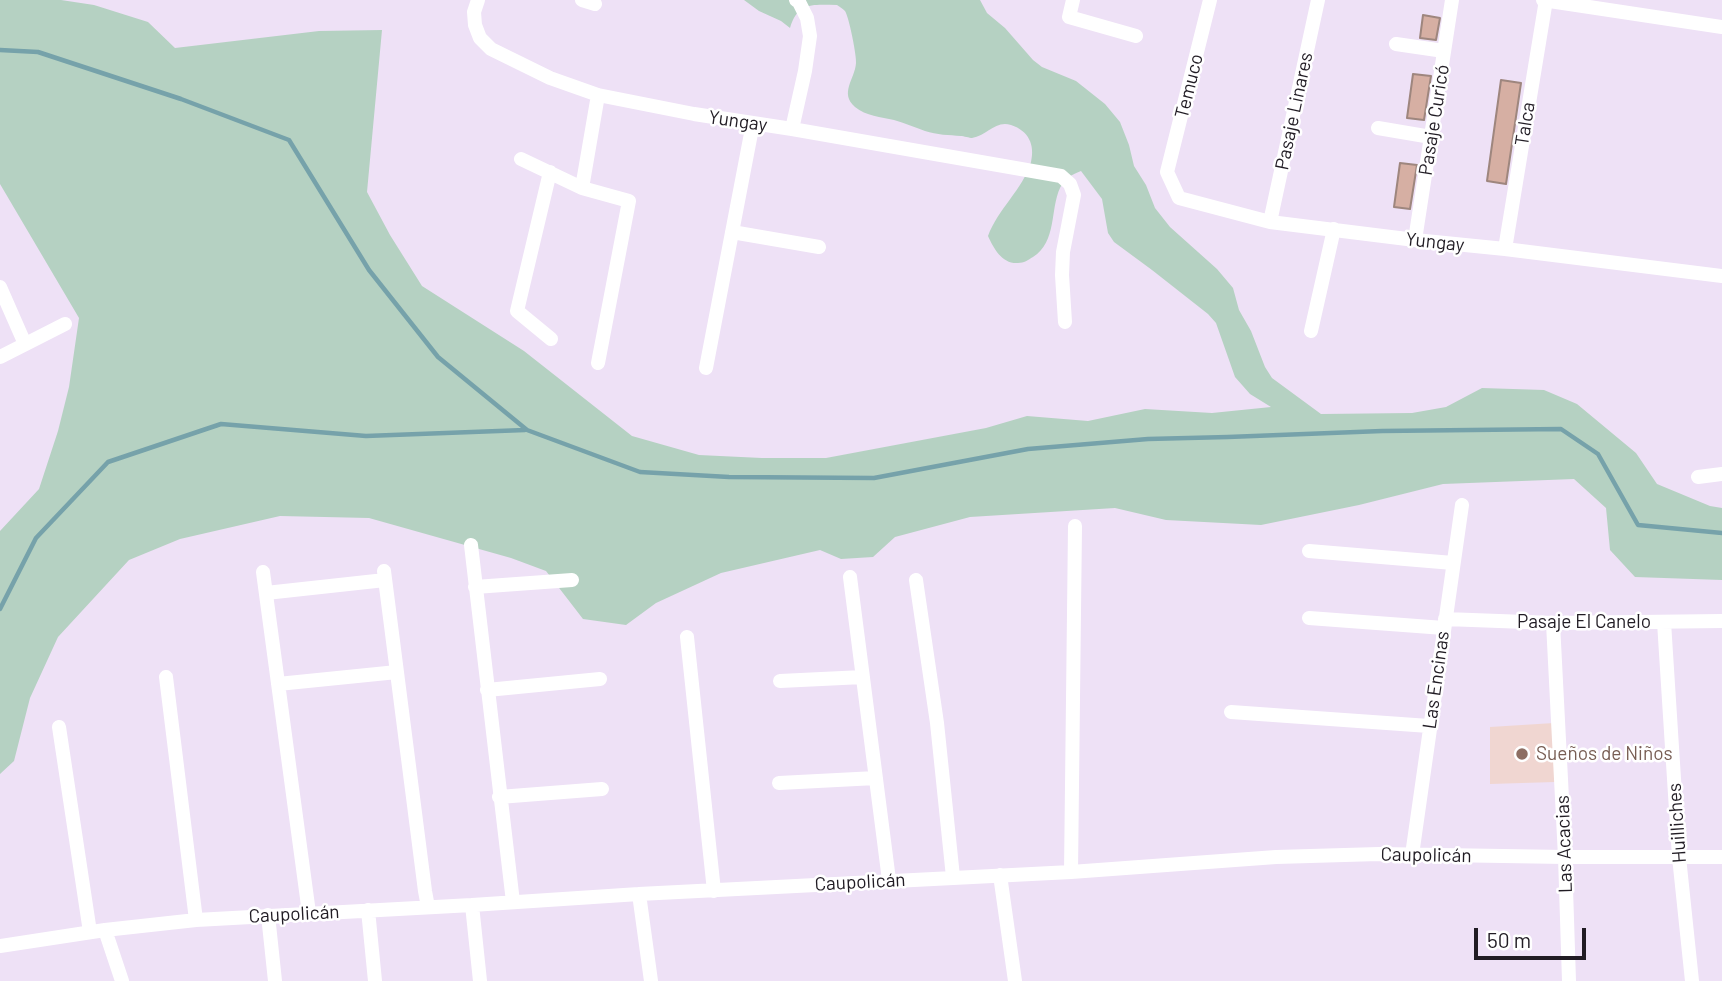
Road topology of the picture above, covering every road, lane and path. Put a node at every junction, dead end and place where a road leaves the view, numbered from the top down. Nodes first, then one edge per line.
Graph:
1 (478, 0) edge
2 (796, 0) edge
3 (1073, 0) edge
4 (1210, 0) edge
5 (1318, 0) edge
6 (1452, 0) edge
7 (1545, 0) edge
8 (1722, 27) edge
9 (1136, 36) dead end
10 (1396, 44) dead end
11 (1444, 51) junction
12 (598, 95) junction
13 (753, 123) junction
14 (1378, 128) dead end
15 (792, 129) junction
16 (1431, 137) junction
17 (521, 159) dead end
18 (550, 172) junction
19 (1167, 172) joint
20 (582, 188) junction
21 (1270, 222) junction
22 (1334, 229) junction
23 (732, 232) junction
24 (1415, 240) junction
25 (818, 247) dead end
26 (1505, 248) junction
27 (1722, 276) edge
28 (0, 287) edge
29 (1065, 322) dead end
30 (65, 324) dead end
31 (1311, 331) dead end
32 (551, 339) dead end
33 (25, 344) junction
34 (0, 357) edge
35 (598, 363) dead end
36 (706, 368) dead end
37 (1722, 474) edge
38 (1699, 477) dead end
39 (1462, 505) dead end
40 (1075, 526) dead end
41 (471, 545) dead end
42 (1309, 551) dead end
43 (1453, 563) junction
44 (263, 572) dead end
45 (850, 577) dead end
46 (572, 580) dead end
47 (916, 580) dead end
48 (475, 587) junction
49 (266, 593) junction
50 (1309, 618) dead end
51 (1722, 621) edge
52 (1664, 622) junction
53 (1553, 623) junction
54 (1444, 624) junction
55 (687, 637) dead end
56 (397, 672) junction
57 (166, 677) dead end
58 (863, 677) junction
59 (600, 679) dead end
60 (780, 681) dead end
61 (278, 684) junction
62 (487, 690) junction
63 (1231, 712) dead end
64 (1429, 726) junction
65 (59, 727) dead end
66 (876, 778) junction
67 (779, 783) dead end
68 (602, 789) dead end
69 (499, 797) junction
70 (1412, 855) junction
71 (1565, 857) junction
72 (1679, 857) junction
73 (1722, 857) edge
74 (1071, 872) junction
75 (1000, 875) junction
76 (953, 877) junction
77 (889, 880) junction
78 (714, 891) junction
79 (639, 894) junction
80 (513, 902) junction
81 (472, 905) junction
82 (428, 907) junction
83 (368, 910) junction
84 (309, 913) junction
85 (268, 915) junction
86 (196, 920) junction
87 (106, 930) junction
88 (90, 932) junction
89 (0, 946) edge
90 (122, 981) edge
91 (275, 981) edge
92 (375, 981) edge
93 (480, 981) edge
94 (650, 981) edge
95 (1015, 981) edge
96 (1569, 981) edge
97 (1692, 981) edge

1 - 12 street, Yungay
2 - 15 street
3 - 9 street
4 - 19 street, Temuco
5 - 21 street, Pasaje Linares
6 - 11 street, Pasaje Curicó
7 - 8 street
7 - 26 street, Talca
10 - 11 street
11 - 16 street, Pasaje Curicó
12 - 13 street, Yungay
12 - 20 street
13 - 15 street, Yungay
13 - 23 street
14 - 16 street
15 - 29 street, Yungay
16 - 24 street, Pasaje Curicó
17 - 18 street
18 - 20 street
18 - 32 street
19 - 21 street, Yungay
20 - 35 street
21 - 22 street, Yungay
22 - 24 street, Yungay
22 - 31 street
23 - 25 street
23 - 36 street
24 - 26 street, Yungay
26 - 27 street, Yungay
28 - 33 street
30 - 33 street
33 - 34 street
37 - 38 street
39 - 43 street, Las Encinas
40 - 74 street
41 - 48 street
42 - 43 street
43 - 54 street, Las Encinas
44 - 49 street
45 - 58 street
46 - 48 street
47 - 76 street
48 - 62 street
49 - 56 street
49 - 61 street
50 - 54 street, Pasaje El Canelo
51 - 52 street, Pasaje El Canelo
52 - 53 street, Pasaje El Canelo
52 - 72 street, Huilliches
53 - 54 street, Pasaje El Canelo
53 - 71 street, Las Acacias
54 - 64 street, Las Encinas
55 - 78 street
56 - 61 street
56 - 82 street
57 - 86 street
58 - 60 street
58 - 66 street
59 - 62 street
61 - 84 street
62 - 69 street
63 - 64 street
64 - 70 street, Las Encinas
65 - 88 street
66 - 67 street
66 - 77 street
68 - 69 street
69 - 80 street
70 - 71 street, Caupolicán
70 - 74 street, Caupolicán
71 - 72 street, Caupolicán
71 - 96 street, Las Acacias
72 - 73 street, Caupolicán
72 - 97 street, Huilliches
74 - 75 street, Caupolicán
75 - 76 street, Caupolicán
75 - 95 street
76 - 77 street, Caupolicán
77 - 78 street, Caupolicán
78 - 79 street, Caupolicán
79 - 80 street, Caupolicán
79 - 94 street
80 - 81 street, Caupolicán
81 - 82 street, Caupolicán
81 - 93 street
82 - 83 street, Caupolicán
83 - 84 street, Caupolicán
83 - 92 street
84 - 85 street, Caupolicán
85 - 86 street, Caupolicán
85 - 91 street
86 - 87 street, Caupolicán
87 - 88 street, Caupolicán
87 - 90 street
88 - 89 street, Caupolicán

